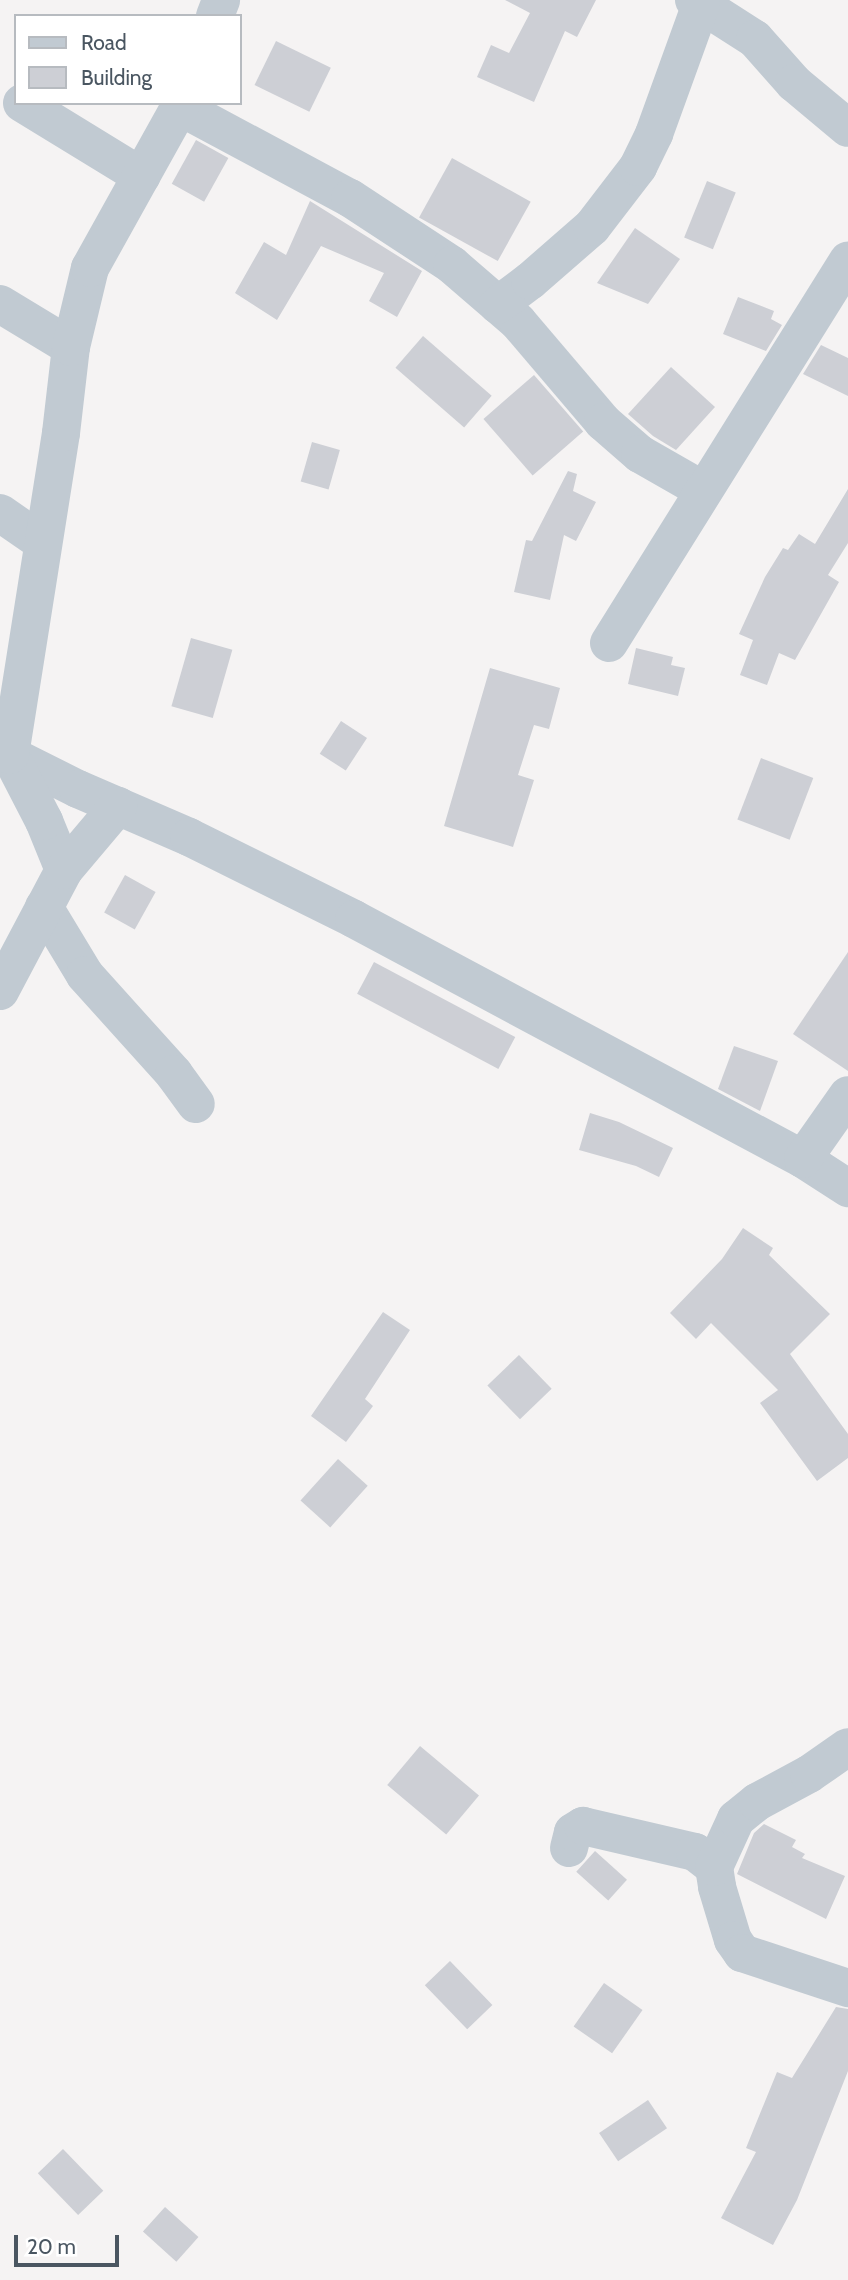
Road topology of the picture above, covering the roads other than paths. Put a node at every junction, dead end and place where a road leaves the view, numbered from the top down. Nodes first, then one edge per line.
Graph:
1 (697, 2) edge
2 (25, 105) edge
3 (181, 105) edge
4 (848, 128) edge
5 (141, 176) junction
6 (848, 261) edge
7 (0, 304) edge
8 (498, 304) junction
9 (71, 347) junction
10 (703, 490) junction
11 (0, 513) edge
12 (42, 542) junction
13 (609, 643) dead end
14 (5, 752) edge
15 (118, 806) junction
16 (64, 870) junction
17 (44, 907) junction
18 (0, 991) edge
19 (848, 1095) edge
20 (196, 1104) dead end
21 (803, 1159) junction
22 (848, 1188) edge
23 (848, 1747) edge
24 (569, 1848) dead end
25 (714, 1867) junction
26 (848, 1988) edge

1 - 4 street
1 - 8 street
2 - 5 street
3 - 5 street
3 - 8 street
5 - 9 street
6 - 10 street
7 - 9 street
8 - 10 street
9 - 12 street
10 - 13 street
11 - 12 street
12 - 14 street
14 - 15 street
14 - 16 street
15 - 16 street
15 - 21 street
16 - 17 street
17 - 18 street
17 - 20 street
19 - 21 street
21 - 22 street
23 - 25 street
24 - 25 street
25 - 26 street

